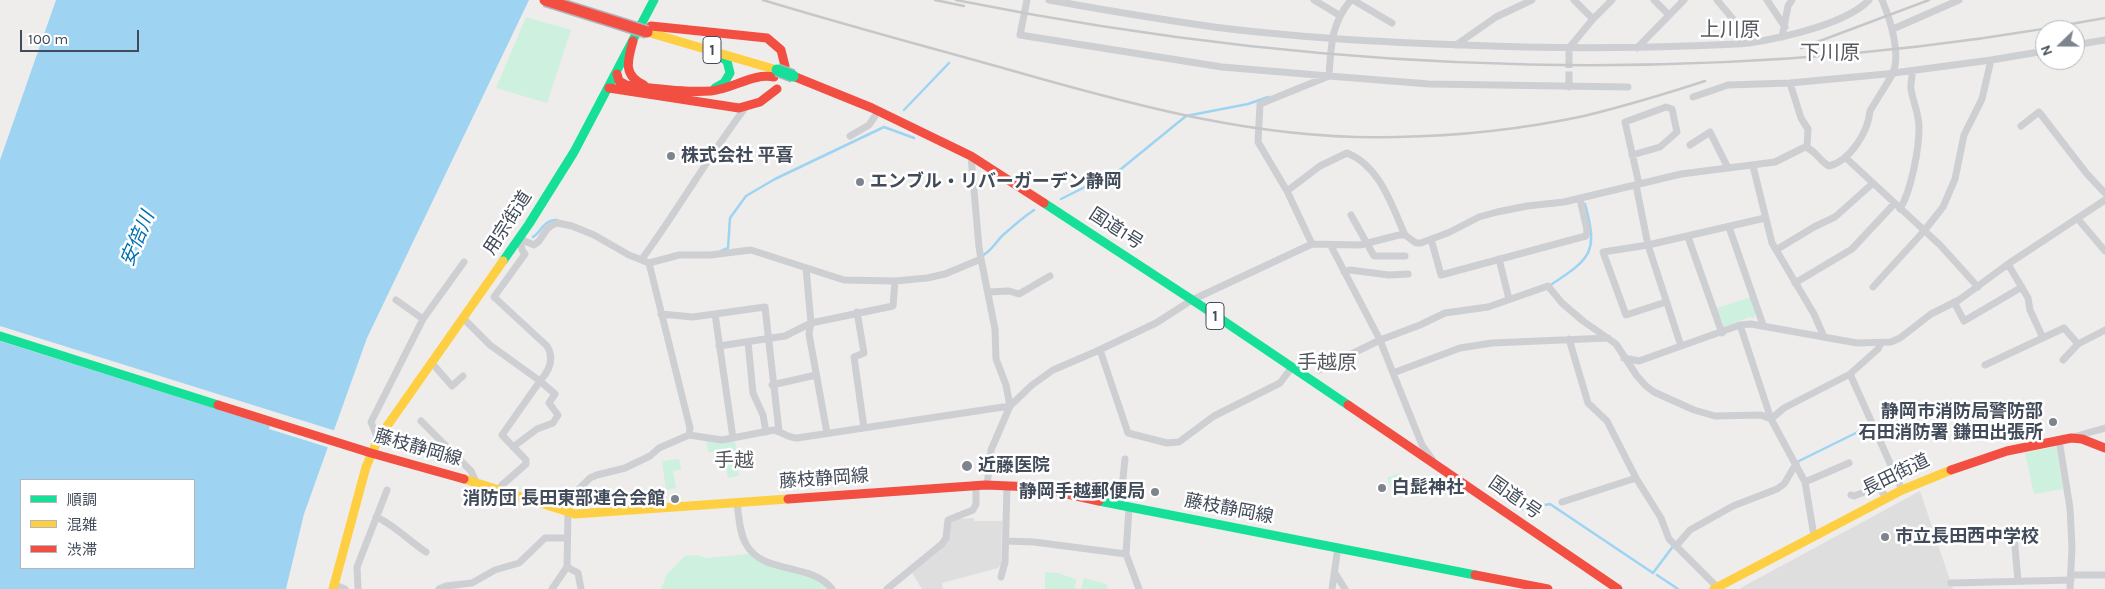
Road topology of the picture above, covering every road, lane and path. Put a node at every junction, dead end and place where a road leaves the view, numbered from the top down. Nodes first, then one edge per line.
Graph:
1 (545, 0) edge
2 (654, 0) edge
3 (1027, 0) edge
4 (1049, 0) edge
5 (1314, 0) edge
6 (1352, 0) edge
7 (1532, 0) edge
8 (1574, 0) edge
9 (1612, 0) edge
10 (1654, 0) edge
11 (1684, 0) edge
12 (1717, 0) edge
13 (1767, 0) edge
14 (1792, 0) edge
15 (1869, 0) edge
16 (1882, 0) edge
17 (1959, 0) edge
18 (1339, 15) junction
19 (1669, 15) junction
20 (1593, 19) junction
21 (1392, 23) dead end
22 (1784, 27) junction
23 (649, 29) junction
24 (1893, 29) junction
25 (1332, 37) junction
26 (1782, 37) junction
27 (2105, 40) edge
28 (633, 41) junction
29 (1752, 42) junction
30 (2085, 43) edge
31 (1455, 45) junction
32 (1569, 48) junction
33 (1637, 48) junction
34 (713, 50) junction
35 (2035, 53) edge
36 (1991, 60) junction
37 (1569, 61) tunnel mouth
38 (1912, 71) junction
39 (1893, 73) junction
40 (617, 74) junction
41 (778, 76) junction
42 (1329, 76) junction
43 (1569, 76) tunnel mouth
44 (791, 79) junction
45 (1790, 83) junction
46 (653, 87) junction
47 (1569, 87) junction
48 (1628, 87) dead end
49 (609, 88) junction
50 (692, 90) junction
51 (1693, 97) dead end
52 (745, 108) junction
53 (875, 116) junction
54 (2021, 126) dead end
55 (918, 130) junction
56 (850, 136) dead end
57 (1690, 146) dead end
58 (1807, 147) junction
59 (1632, 155) junction
60 (972, 156) junction
61 (1846, 158) junction
62 (1753, 166) junction
63 (1728, 168) junction
64 (1872, 184) junction
65 (1637, 185) junction
66 (1287, 191) junction
67 (2105, 193) edge
68 (1580, 198) junction
69 (2105, 200) edge
70 (1894, 204) junction
71 (1900, 209) junction
72 (1351, 215) dead end
73 (1765, 218) junction
74 (2078, 219) junction
75 (1730, 227) junction
76 (1924, 231) junction
77 (1405, 235) junction
78 (1688, 237) junction
79 (520, 239) junction
80 (1431, 240) junction
81 (1312, 244) junction
82 (1369, 244) junction
83 (1648, 245) junction
84 (1331, 246) junction
85 (1776, 250) junction
86 (2105, 250) edge
87 (1405, 256) dead end
88 (981, 258) junction
89 (1499, 260) junction
90 (645, 261) junction
91 (464, 262) dead end
92 (2008, 264) junction
93 (806, 268) junction
94 (1344, 272) junction
95 (1408, 274) dead end
96 (1050, 276) dead end
97 (895, 281) junction
98 (1795, 283) junction
99 (1978, 287) junction
100 (2022, 287) junction
101 (1873, 288) dead end
102 (989, 292) junction
103 (396, 300) dead end
104 (1192, 300) junction
105 (1509, 300) junction
106 (1666, 302) junction
107 (1954, 302) junction
108 (857, 312) junction
109 (661, 314) junction
110 (715, 314) junction
111 (463, 318) junction
112 (423, 319) junction
113 (811, 323) junction
114 (1740, 325) junction
115 (1764, 325) junction
116 (2105, 330) edge
117 (1722, 333) junction
118 (0, 336) edge
119 (1824, 337) junction
120 (767, 338) junction
121 (1608, 338) junction
122 (2043, 338) junction
123 (1569, 339) junction
124 (1380, 340) junction
125 (748, 342) junction
126 (1881, 343) junction
127 (2078, 344) junction
128 (719, 346) junction
129 (1681, 346) junction
130 (1100, 350) junction
131 (1624, 358) junction
132 (2063, 360) dead end
133 (431, 362) junction
134 (1985, 365) dead end
135 (1292, 367) junction
136 (1319, 370) dead end
137 (1393, 373) junction
138 (1850, 374) junction
139 (463, 376) dead end
140 (816, 376) junction
141 (540, 381) junction
142 (772, 385) junction
143 (1010, 406) junction
144 (1771, 419) junction
145 (421, 421) dead end
146 (864, 428) junction
147 (2105, 428) edge
148 (779, 431) junction
149 (766, 432) junction
150 (827, 433) junction
151 (689, 435) junction
152 (733, 438) junction
153 (2071, 438) junction
154 (378, 439) junction
155 (2059, 440) junction
156 (513, 447) junction
157 (2105, 448) edge
158 (371, 453) junction
159 (1125, 460) dead end
160 (1849, 463) dead end
161 (1796, 464) junction
162 (1436, 466) junction
163 (1636, 478) junction
164 (1805, 482) junction
165 (477, 484) junction
166 (981, 486) junction
167 (1007, 486) junction
168 (387, 490) dead end
169 (1902, 490) junction
170 (499, 491) junction
171 (576, 492) dead end
172 (1851, 495) dead end
173 (1887, 498) junction
174 (1562, 502) dead end
175 (737, 503) junction
176 (1124, 507) junction
177 (568, 512) junction
178 (376, 517) junction
179 (1814, 536) junction
180 (2014, 536) dead end
181 (567, 538) junction
182 (1006, 541) junction
183 (1678, 546) junction
184 (1338, 547) junction
185 (426, 552) dead end
186 (1126, 554) junction
187 (567, 567) junction
188 (1589, 570) junction
189 (1335, 573) junction
190 (2105, 575) edge
191 (1000, 577) dead end
192 (2071, 577) junction
193 (2018, 581) junction
194 (1951, 583) dead end
195 (461, 587) edge
196 (338, 588) edge
197 (1716, 588) edge
198 (358, 589) edge
199 (439, 589) edge
200 (552, 589) edge
201 (581, 589) edge
202 (832, 589) edge
203 (887, 589) edge
204 (1139, 589) edge
205 (1332, 589) edge
206 (1345, 589) edge
207 (1548, 589) edge
208 (1596, 589) edge
209 (1618, 589) edge
210 (2070, 589) edge

1 - 23 main road, 国道1号 / 1, bridge
2 - 28 main road, 用宗街道
3 - 42 street
4 - 25 street
5 - 18 street
6 - 18 street
6 - 21 street
7 - 31 street
8 - 20 street
9 - 20 street
10 - 19 street
11 - 19 street
12 - 29 street
13 - 22 street
14 - 22 street
15 - 26 street
16 - 24 street
17 - 24 street
18 - 25 street
19 - 33 street
20 - 32 street
22 - 26 street
23 - 34 main road, 国道1号 / 1
23 - 41 main road
24 - 39 street
25 - 31 street
25 - 42 street
26 - 29 street
27 - 30 street
28 - 40 main road, 用宗街道
28 - 46 main road
29 - 33 street
31 - 32 street
32 - 33 street
32 - 37 street
34 - 41 main road, 国道1号 / 1
34 - 50 main road
35 - 36 street
36 - 38 street
36 - 76 street
38 - 39 street
38 - 71 street
39 - 45 street
39 - 61 street
40 - 46 main road
40 - 49 main road, 用宗街道
41 - 44 main road, 国道1号 / 1, bridge
41 - 50 main road
41 - 52 main road
42 - 47 street
42 - 66 street
43 - 47 street
44 - 53 main road
44 - 55 main road, 国道1号 / 1
45 - 51 street
45 - 58 street
46 - 50 main road
47 - 48 street
49 - 52 main road
49 - 79 main road, 用宗街道
52 - 90 street
53 - 55 main road
53 - 56 street
54 - 67 street
55 - 60 main road, 国道1号 / 1
57 - 63 street
58 - 61 street
58 - 62 street
59 - 59 street
59 - 65 street
60 - 88 street
60 - 104 main road, 国道1号 / 1
61 - 64 street
62 - 63 street
62 - 73 street
63 - 65 street
64 - 70 street
64 - 85 street
65 - 68 street
65 - 83 street
66 - 77 street
66 - 81 street
68 - 80 street
68 - 89 street
69 - 74 street
70 - 71 street
70 - 98 street
71 - 76 street
72 - 82 street
73 - 75 street
73 - 85 street
74 - 86 street
74 - 92 street
75 - 78 street
75 - 115 street
76 - 99 street
76 - 101 street
77 - 80 street
77 - 82 street
78 - 83 street
78 - 117 street
79 - 90 street
79 - 111 main road, 用宗街道
79 - 141 street
80 - 89 street
81 - 84 street
81 - 104 street
82 - 84 street
82 - 87 street
83 - 106 street
83 - 106 street
84 - 94 street
85 - 98 street
88 - 97 street
88 - 102 street
89 - 105 street
90 - 93 street
90 - 109 street
91 - 112 street
92 - 99 street
92 - 100 street
93 - 97 street
93 - 113 street
94 - 95 street
94 - 124 street
96 - 102 street
97 - 108 street
98 - 119 street
99 - 107 street
100 - 107 street
100 - 122 street
102 - 143 street
103 - 112 street
104 - 130 street
104 - 135 main road, 国道1号 / 1
105 - 121 street
105 - 124 street
106 - 129 street
107 - 126 street
108 - 113 street
108 - 146 street
109 - 110 street
109 - 151 street
110 - 120 street
110 - 128 street
111 - 133 main road, 用宗街道
111 - 141 street
112 - 154 street
113 - 120 street
113 - 140 street
114 - 115 street
114 - 117 street
114 - 144 street
115 - 119 street
116 - 127 street
117 - 129 street
118 - 158 main road, 藤枝静岡線
119 - 126 street
120 - 125 street
120 - 142 street
121 - 123 street
121 - 131 street
122 - 127 street
122 - 134 street
123 - 137 street
123 - 163 street
124 - 136 street
124 - 137 street
125 - 128 street
125 - 149 street
126 - 138 street
127 - 132 street
128 - 152 street
129 - 131 street
130 - 135 street
130 - 143 street
131 - 144 street
133 - 139 street
133 - 154 main road, 用宗街道
135 - 162 main road, 国道1号 / 1
137 - 162 street
138 - 144 street
138 - 169 street
140 - 142 street
140 - 150 street
141 - 156 street
141 - 156 street
142 - 148 street
143 - 146 street
143 - 166 street
144 - 161 street
145 - 165 street
146 - 150 street
147 - 153 street
148 - 149 street
148 - 150 street
149 - 152 street
151 - 152 street
151 - 171 street
153 - 155 main road, 長田街道
153 - 157 main road, 長田街道
154 - 158 main road, 用宗街道
155 - 169 main road, 長田街道
155 - 192 street
156 - 170 street
158 - 165 main road, 藤枝静岡線
158 - 196 main road, 用宗街道
159 - 176 street
160 - 164 street
161 - 164 street
161 - 183 street
162 - 188 main road, 国道1号 / 1
163 - 174 street
163 - 183 street
164 - 179 street
165 - 170 main road, 藤枝静岡線
166 - 167 main road, 藤枝静岡線
166 - 175 main road, 藤枝静岡線
166 - 203 street
167 - 176 main road, 藤枝静岡線
167 - 182 street
168 - 178 street
169 - 173 main road, 長田街道
170 - 177 main road, 藤枝静岡線
172 - 173 street
173 - 179 main road, 長田街道
175 - 177 main road, 藤枝静岡線
175 - 202 street
176 - 184 main road, 藤枝静岡線
176 - 186 street
177 - 181 street
178 - 185 street
178 - 198 street
179 - 197 main road, 長田街道
180 - 193 street
181 - 187 street
181 - 195 street
182 - 186 street
182 - 191 street
183 - 197 street
184 - 189 street
184 - 207 main road, 藤枝静岡線
186 - 204 street
187 - 200 street
187 - 201 street
188 - 208 main road
188 - 209 main road, 国道1号 / 1
189 - 205 street
189 - 206 street
190 - 192 street
192 - 193 street
192 - 210 street
193 - 194 street
195 - 199 street

